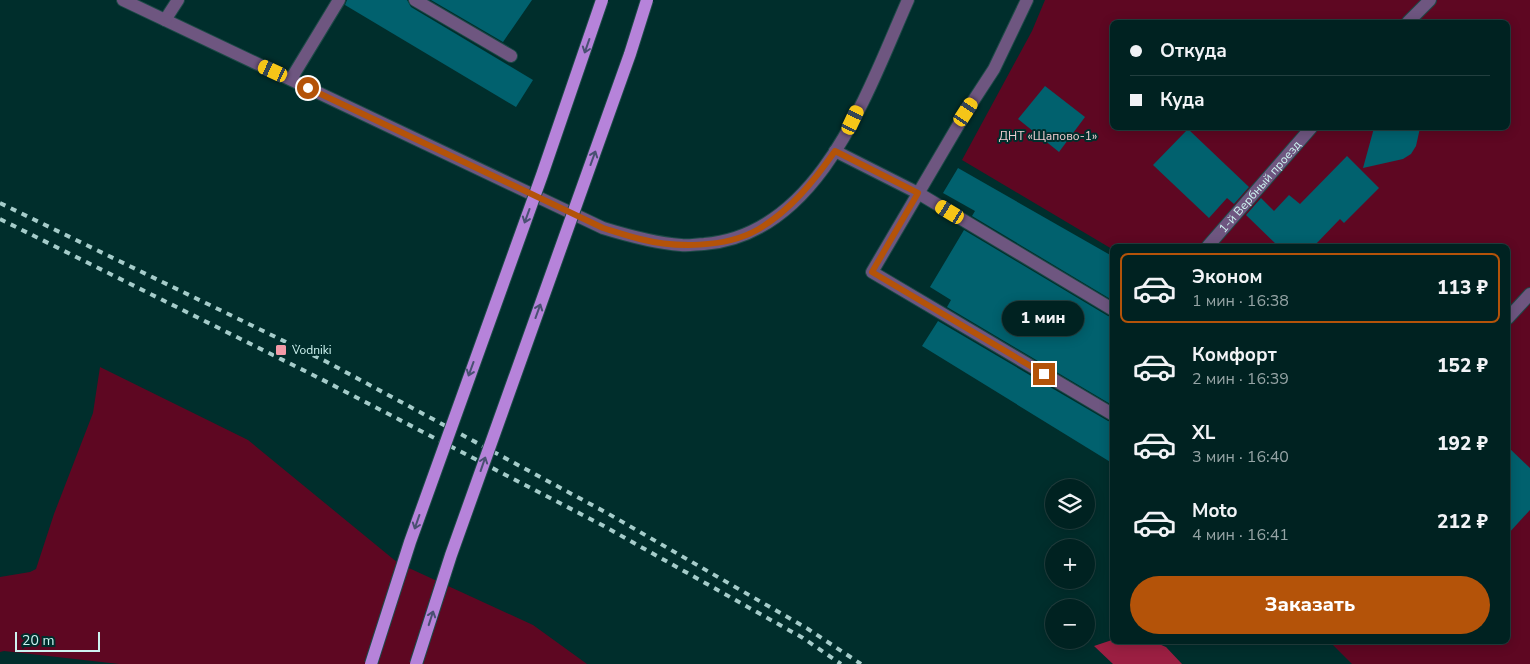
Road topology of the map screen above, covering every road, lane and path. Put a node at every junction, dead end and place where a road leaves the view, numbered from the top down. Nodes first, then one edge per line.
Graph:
1 (123, 0) edge
2 (178, 0) edge
3 (339, 0) edge
4 (415, 0) edge
5 (602, 0) edge
6 (647, 0) edge
7 (908, 0) edge
8 (1027, 0) edge
9 (1430, 0) edge
10 (165, 20) junction
11 (1410, 20) edge
12 (511, 56) dead end
13 (291, 79) junction
14 (1309, 130) edge
15 (835, 151) junction
16 (918, 193) junction
17 (1210, 244) edge
18 (1530, 294) edge
19 (1110, 308) edge
20 (1510, 316) edge
21 (1110, 413) edge
22 (371, 664) edge
23 (416, 664) edge

1 - 10 street
2 - 10 street
3 - 13 street
4 - 12 street
5 -> 22 main road, bridge
23 -> 6 main road, bridge
7 - 15 street
8 - 16 street
9 - 11 street
10 - 13 street
13 - 15 street
14 - 17 street, 1-й Вербный проезд
15 - 16 street
16 - 19 street
16 - 21 street
18 - 20 street

